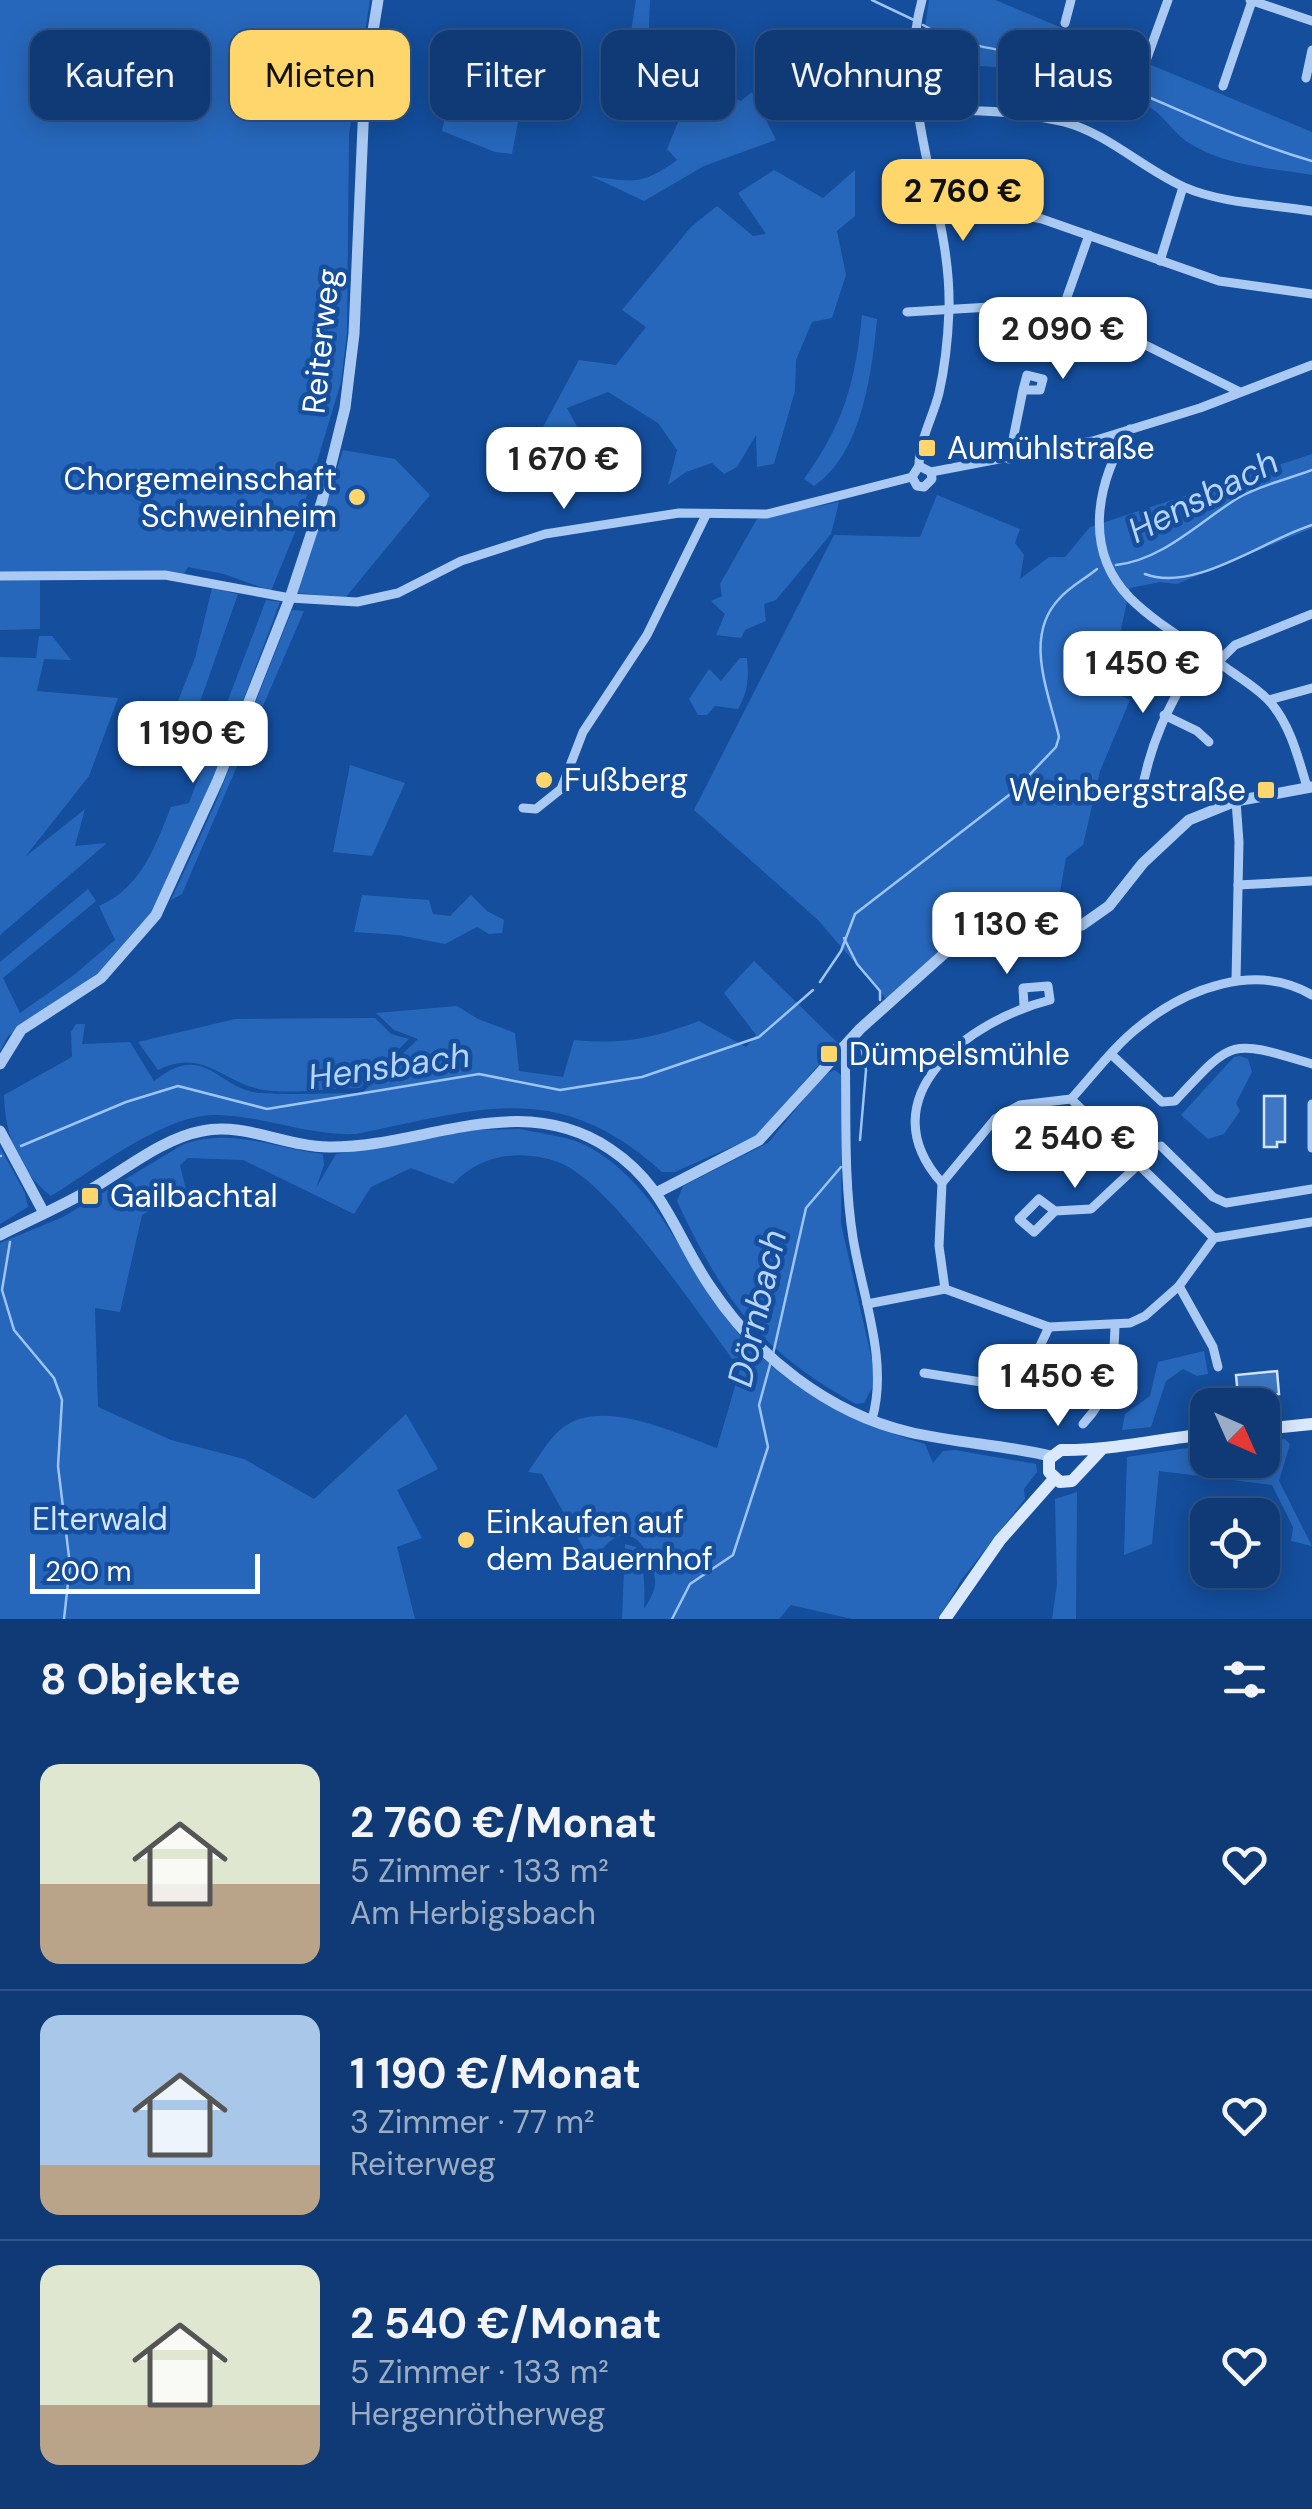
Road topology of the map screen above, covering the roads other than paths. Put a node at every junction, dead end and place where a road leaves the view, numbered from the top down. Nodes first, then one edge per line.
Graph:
1 (378, 0) edge
2 (922, 0) edge
3 (1071, 0) edge
4 (1168, 0) edge
5 (1251, 0) edge
6 (1312, 21) edge
7 (1065, 23) dead end
8 (916, 30) edge
9 (1312, 50) edge
10 (1149, 52) edge
11 (1306, 78) dead end
12 (1223, 86) dead end
13 (978, 116) edge
14 (919, 120) edge
15 (1183, 187) junction
16 (1312, 211) edge
17 (995, 216) dead end
18 (1089, 235) junction
19 (1160, 261) junction
20 (1312, 294) edge
21 (949, 310) junction
22 (1062, 311) junction
23 (906, 312) dead end
24 (1312, 365) edge
25 (1023, 390) dead end
26 (1238, 391) junction
27 (1130, 429) junction
28 (1093, 441) junction
29 (1114, 458) junction
30 (1008, 459) junction
31 (919, 466) junction
32 (932, 472) junction
33 (912, 477) junction
34 (706, 515) junction
35 (0, 576) edge
36 (290, 598) junction
37 (1312, 614) edge
38 (1201, 650) junction
39 (1218, 662) junction
40 (1312, 688) edge
41 (1269, 700) junction
42 (1164, 714) junction
43 (1209, 742) dead end
44 (1310, 786) edge
45 (1140, 801) dead end
46 (1236, 802) junction
47 (523, 808) dead end
48 (1312, 881) edge
49 (1238, 885) junction
50 (1236, 980) junction
51 (1312, 995) edge
52 (1024, 1006) dead end
53 (845, 1046) junction
54 (1112, 1055) junction
55 (0, 1064) edge
56 (1312, 1064) edge
57 (1072, 1099) junction
58 (1312, 1104) edge
59 (0, 1131) edge
60 (1161, 1146) dead end
61 (1312, 1148) edge
62 (1137, 1166) junction
63 (942, 1183) junction
64 (1312, 1190) edge
65 (658, 1192) junction
66 (1055, 1211) dead end
67 (44, 1213) junction
68 (1312, 1222) edge
69 (0, 1235) edge
70 (1214, 1238) junction
71 (1179, 1286) junction
72 (945, 1289) junction
73 (867, 1304) junction
74 (1114, 1325) junction
75 (1050, 1328) junction
76 (1218, 1367) dead end
77 (924, 1373) dead end
78 (872, 1420) junction
79 (1083, 1424) dead end
80 (1311, 1425) edge
81 (1280, 1428) edge
82 (1190, 1436) edge
83 (1102, 1449) junction
84 (1074, 1452) junction
85 (1051, 1468) junction
86 (1080, 1469) junction
87 (945, 1619) edge

1 - 36 street, Reiterweg
2 - 8 street
3 - 7 street
4 - 10 street
5 - 6 street
5 - 12 street
9 - 11 street
13 - 15 street
14 - 21 street
15 - 16 street
15 - 19 street
17 - 18 street
18 - 19 street
18 - 22 street
19 - 20 street
21 - 22 street
21 - 23 street
21 - 31 street
22 - 26 street
24 - 26 street
25 - 30 street
26 - 27 street
27 - 28 street
27 - 29 street
28 - 29 street
28 - 30 street
29 - 38 street
30 - 32 street
31 - 32 street
31 - 33 street
32 - 33 street
33 - 34 street
34 - 36 street
34 - 47 street
35 - 36 street
36 - 55 street, Reiterweg
37 - 39 street
38 - 39 street
38 - 42 street
39 - 41 street
40 - 41 street
41 - 44 street
42 - 43 street
42 - 45 street
44 - 46 street
46 - 49 street
46 - 53 street
48 - 49 street
49 - 50 street
50 - 51 street
50 - 54 street
52 - 63 street
53 - 65 street
53 - 73 street
54 - 56 street
54 - 57 street
57 - 62 street
57 - 63 street
58 - 61 street
59 - 67 street
60 - 64 street
62 - 66 street
62 - 70 street
63 - 72 street
65 - 67 street
65 - 78 street
67 - 69 street
68 - 70 street
70 - 71 street
71 - 74 street
71 - 76 street
72 - 73 street
72 - 75 street
73 - 78 street
74 - 75 street
74 - 79 street
75 - 77 street
78 - 85 street
80 - 81 main road
82 - 83 main road
83 - 84 main road
83 - 86 main road
84 - 85 main road
84 - 86 main road
85 - 86 main road
85 - 87 main road

